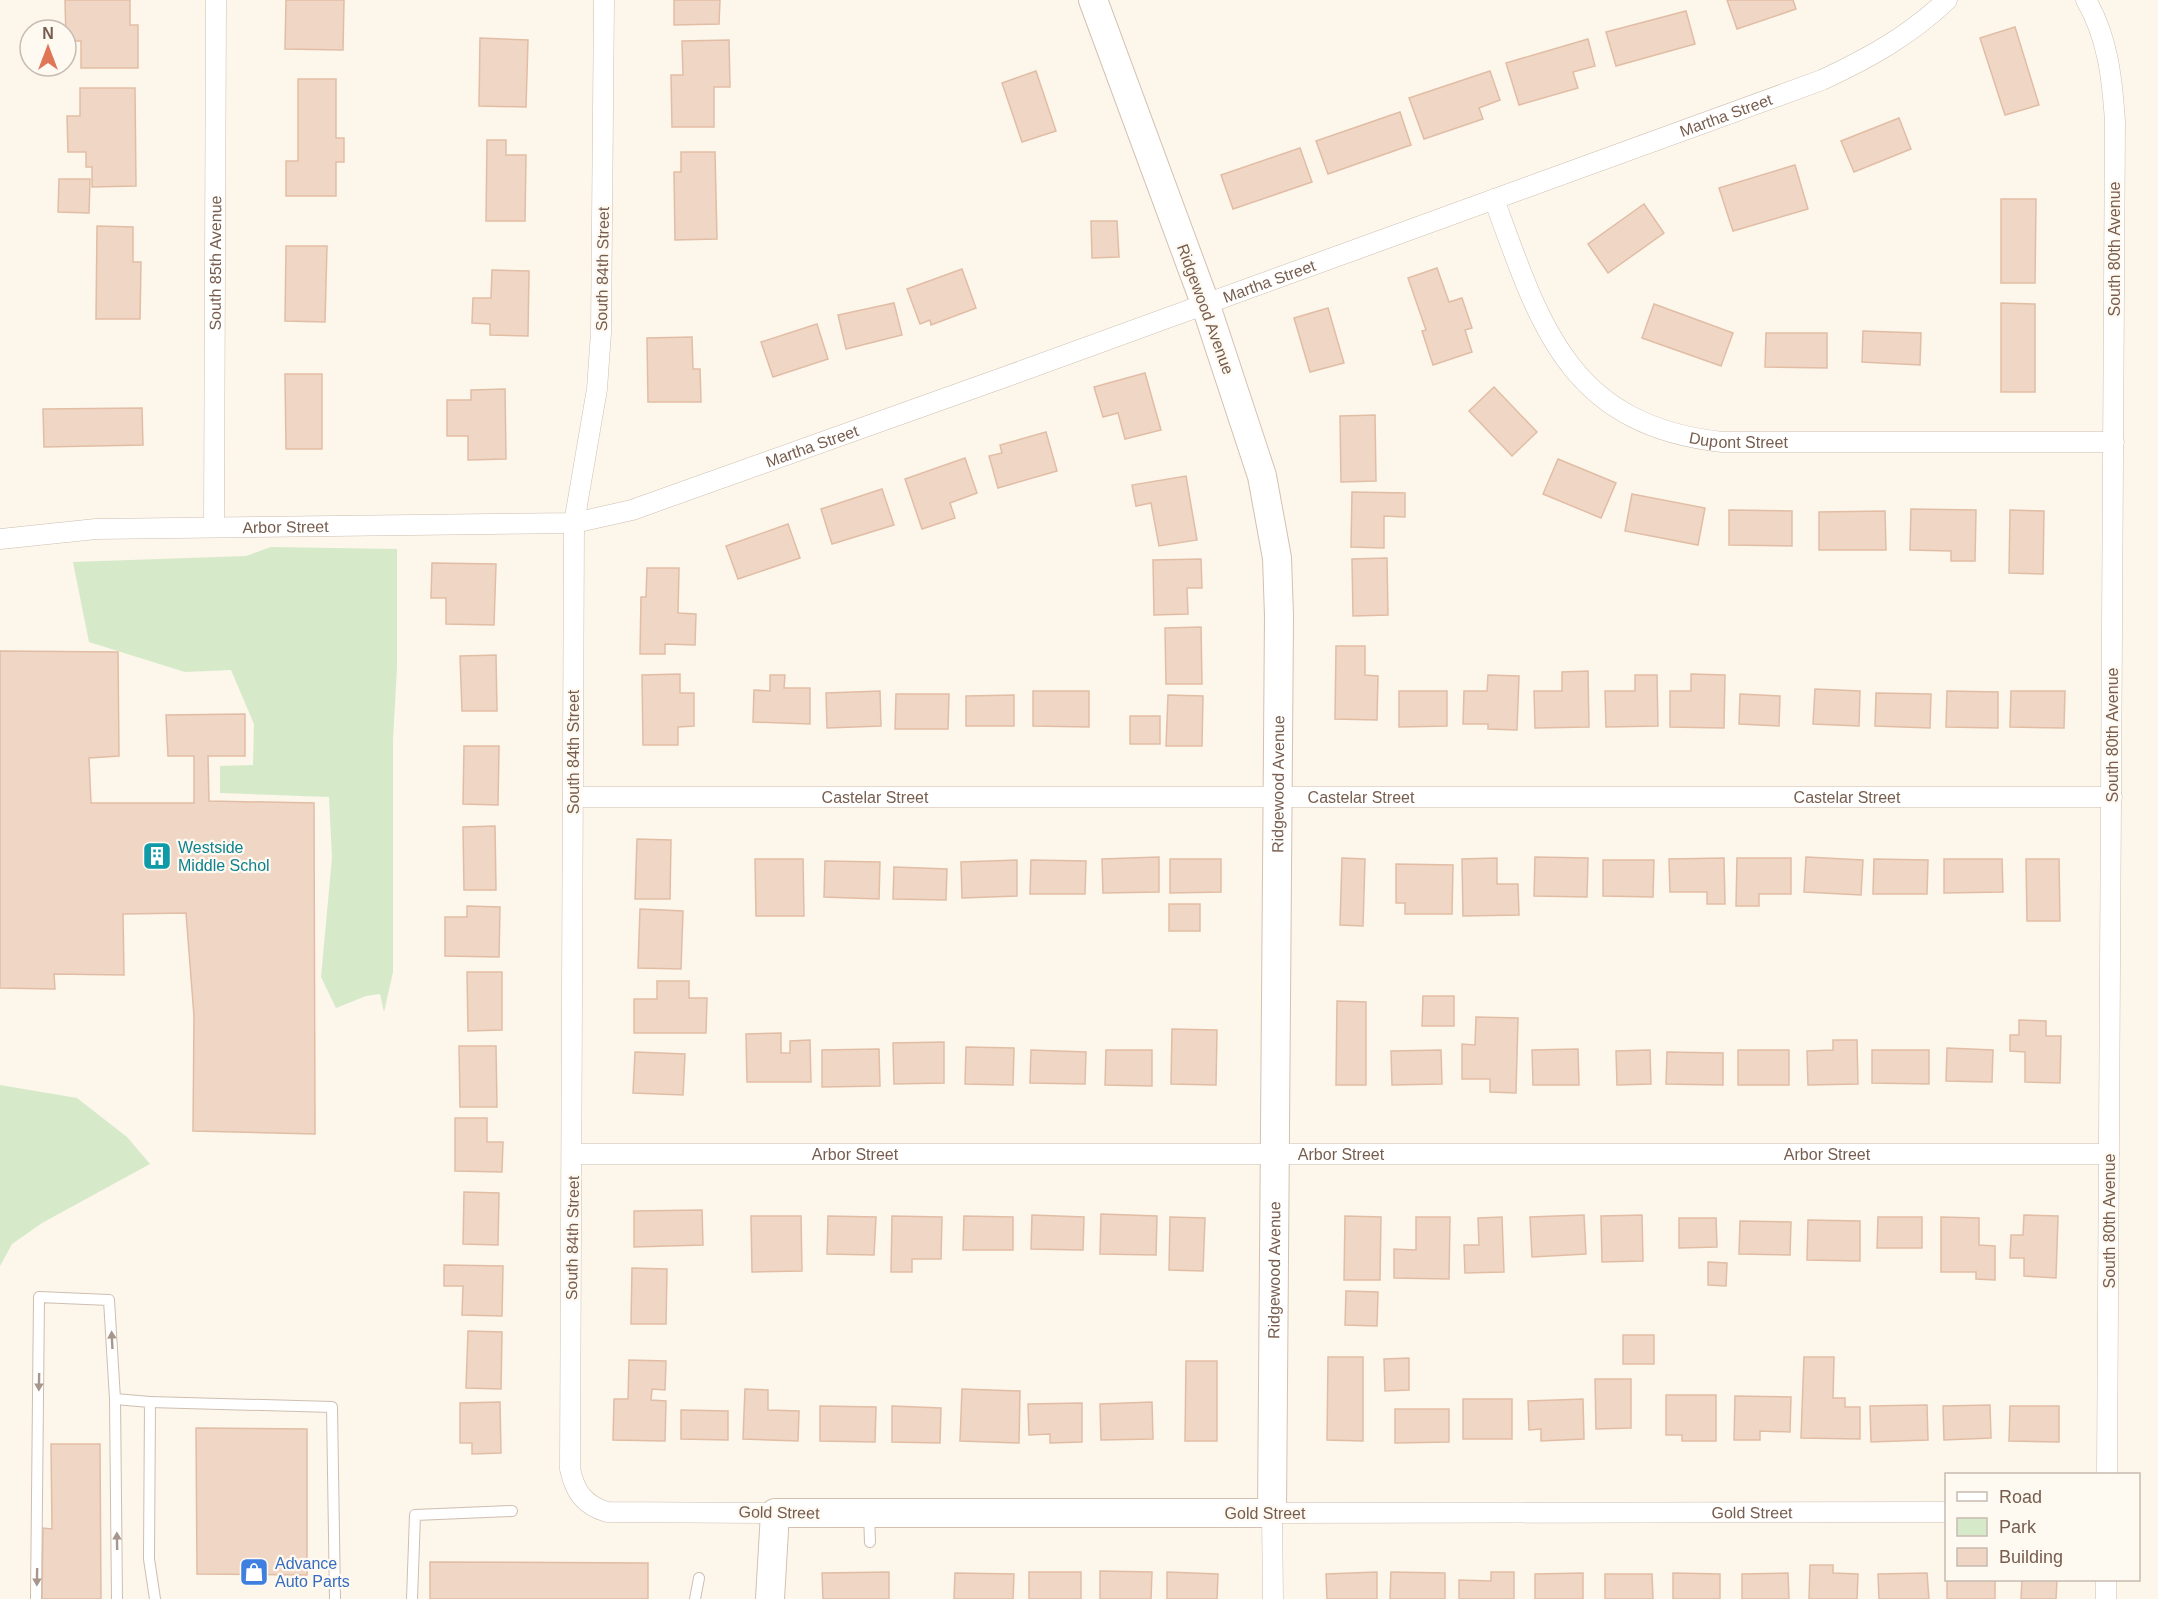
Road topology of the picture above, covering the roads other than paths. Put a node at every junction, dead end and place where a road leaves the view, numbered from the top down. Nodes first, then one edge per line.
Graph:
1 (216, 0) edge
2 (604, 0) edge
3 (1093, 0) edge
4 (1947, 0) edge
5 (2086, 0) edge
6 (1494, 199) junction
7 (1205, 303) junction
8 (2114, 442) junction
9 (574, 524) junction
10 (214, 527) junction
11 (0, 539) edge
12 (573, 797) junction
13 (2112, 797) junction
14 (1277, 798) junction
15 (573, 1154) junction
16 (2109, 1154) junction
17 (1276, 1156) junction
18 (115, 1399) junction
19 (150, 1402) junction
20 (2107, 1473) edge
21 (586, 1502) joint
22 (512, 1511) dead end
23 (775, 1512) junction
24 (869, 1512) junction
25 (1945, 1512) edge
26 (1272, 1513) junction
27 (870, 1542) dead end
28 (699, 1578) dead end
29 (2106, 1581) edge
30 (36, 1599) edge
31 (117, 1599) edge
32 (155, 1599) edge
33 (335, 1599) edge
34 (412, 1599) edge
35 (695, 1599) edge
36 (770, 1599) edge
37 (1272, 1599) edge
38 (2106, 1599) edge

1 - 10 street, South 85th Avenue
2 - 9 street, South 84th Street
3 - 7 main road, Ridgewood Avenue
4 - 6 street, Martha Street
5 - 8 street, South 80th Avenue
6 - 7 street, Martha Street
6 - 8 street, Dupont Street
7 - 9 street, Martha Street
7 - 14 main road, Ridgewood Avenue
8 - 13 street, South 80th Avenue
9 - 10 street, Arbor Street
9 - 12 street, South 84th Street
10 - 11 street, Arbor Street
12 - 14 street, Castelar Street
12 - 15 street, South 84th Street
13 - 14 street, Castelar Street
13 - 16 street, South 80th Avenue
14 - 17 main road, Ridgewood Avenue
15 - 17 street, Arbor Street
15 - 21 street, South 84th Street
16 - 17 street, Arbor Street
16 - 20 street, South 80th Avenue
17 - 26 main road, Ridgewood Avenue
18 - 19 lane
18 -> 30 lane
31 -> 18 lane
19 - 32 lane
19 - 33 lane
21 - 23 street, Gold Street
22 - 34 lane
23 - 24 main road, Gold Street
23 - 36 main road
24 - 26 main road, Gold Street
24 - 27 lane
25 - 26 street, Gold Street
26 - 37 street, Ridgewood Avenue
28 - 35 lane
29 - 38 street

